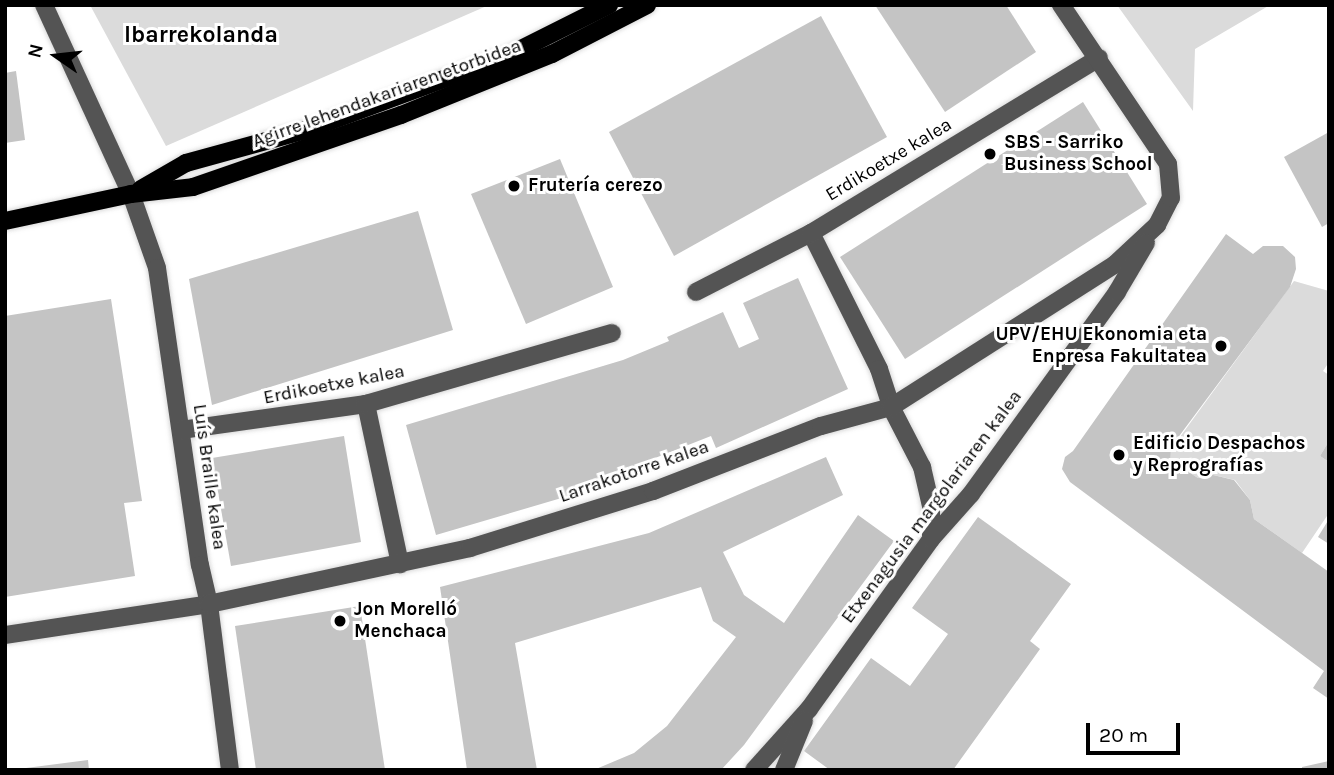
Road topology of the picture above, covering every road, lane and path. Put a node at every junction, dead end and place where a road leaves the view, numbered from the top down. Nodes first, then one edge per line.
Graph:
1 (44, 5) edge
2 (609, 5) edge
3 (647, 5) edge
4 (1061, 5) edge
5 (1099, 58) junction
6 (131, 194) junction
7 (5, 221) edge
8 (1157, 226) junction
9 (811, 233) junction
10 (696, 292) dead end
11 (612, 333) dead end
12 (366, 404) junction
13 (891, 407) junction
14 (181, 430) junction
15 (931, 539) junction
16 (400, 564) junction
17 (209, 604) junction
18 (5, 635) edge
19 (809, 709) junction
20 (230, 770) edge
21 (754, 770) edge
22 (784, 770) edge

1 - 6 street, Luís Braille kalea
2 - 6 main road, Agirre lehendakariaren etorbidea
3 - 6 main road, Agirre lehendakariaren etorbidea
4 - 5 street
5 - 8 street, Larrakotorre kalea
5 - 9 street, Erdikoetxe kalea
6 - 7 main road, Agirre lehendakariaren etorbidea
6 - 14 street, Luís Braille kalea
8 - 13 street, Larrakotorre kalea
8 - 15 street, Etxenagusia margolariaren kalea
9 - 10 street, Erdikoetxe kalea
9 - 13 street
11 - 12 street, Erdikoetxe kalea
12 - 14 street, Erdikoetxe kalea
12 - 16 street
13 - 15 street
13 - 16 street, Larrakotorre kalea
14 - 17 street, Luís Braille kalea
15 - 19 street, Etxenagusia margolariaren kalea
16 - 17 street, Larrakotorre kalea
17 - 18 street, Larrakotorre kalea
17 - 20 street, Luís Braille kalea
19 - 21 street, Etxenagusia margolariaren kalea
19 - 22 street, Etxenagusia margolariaren kalea

